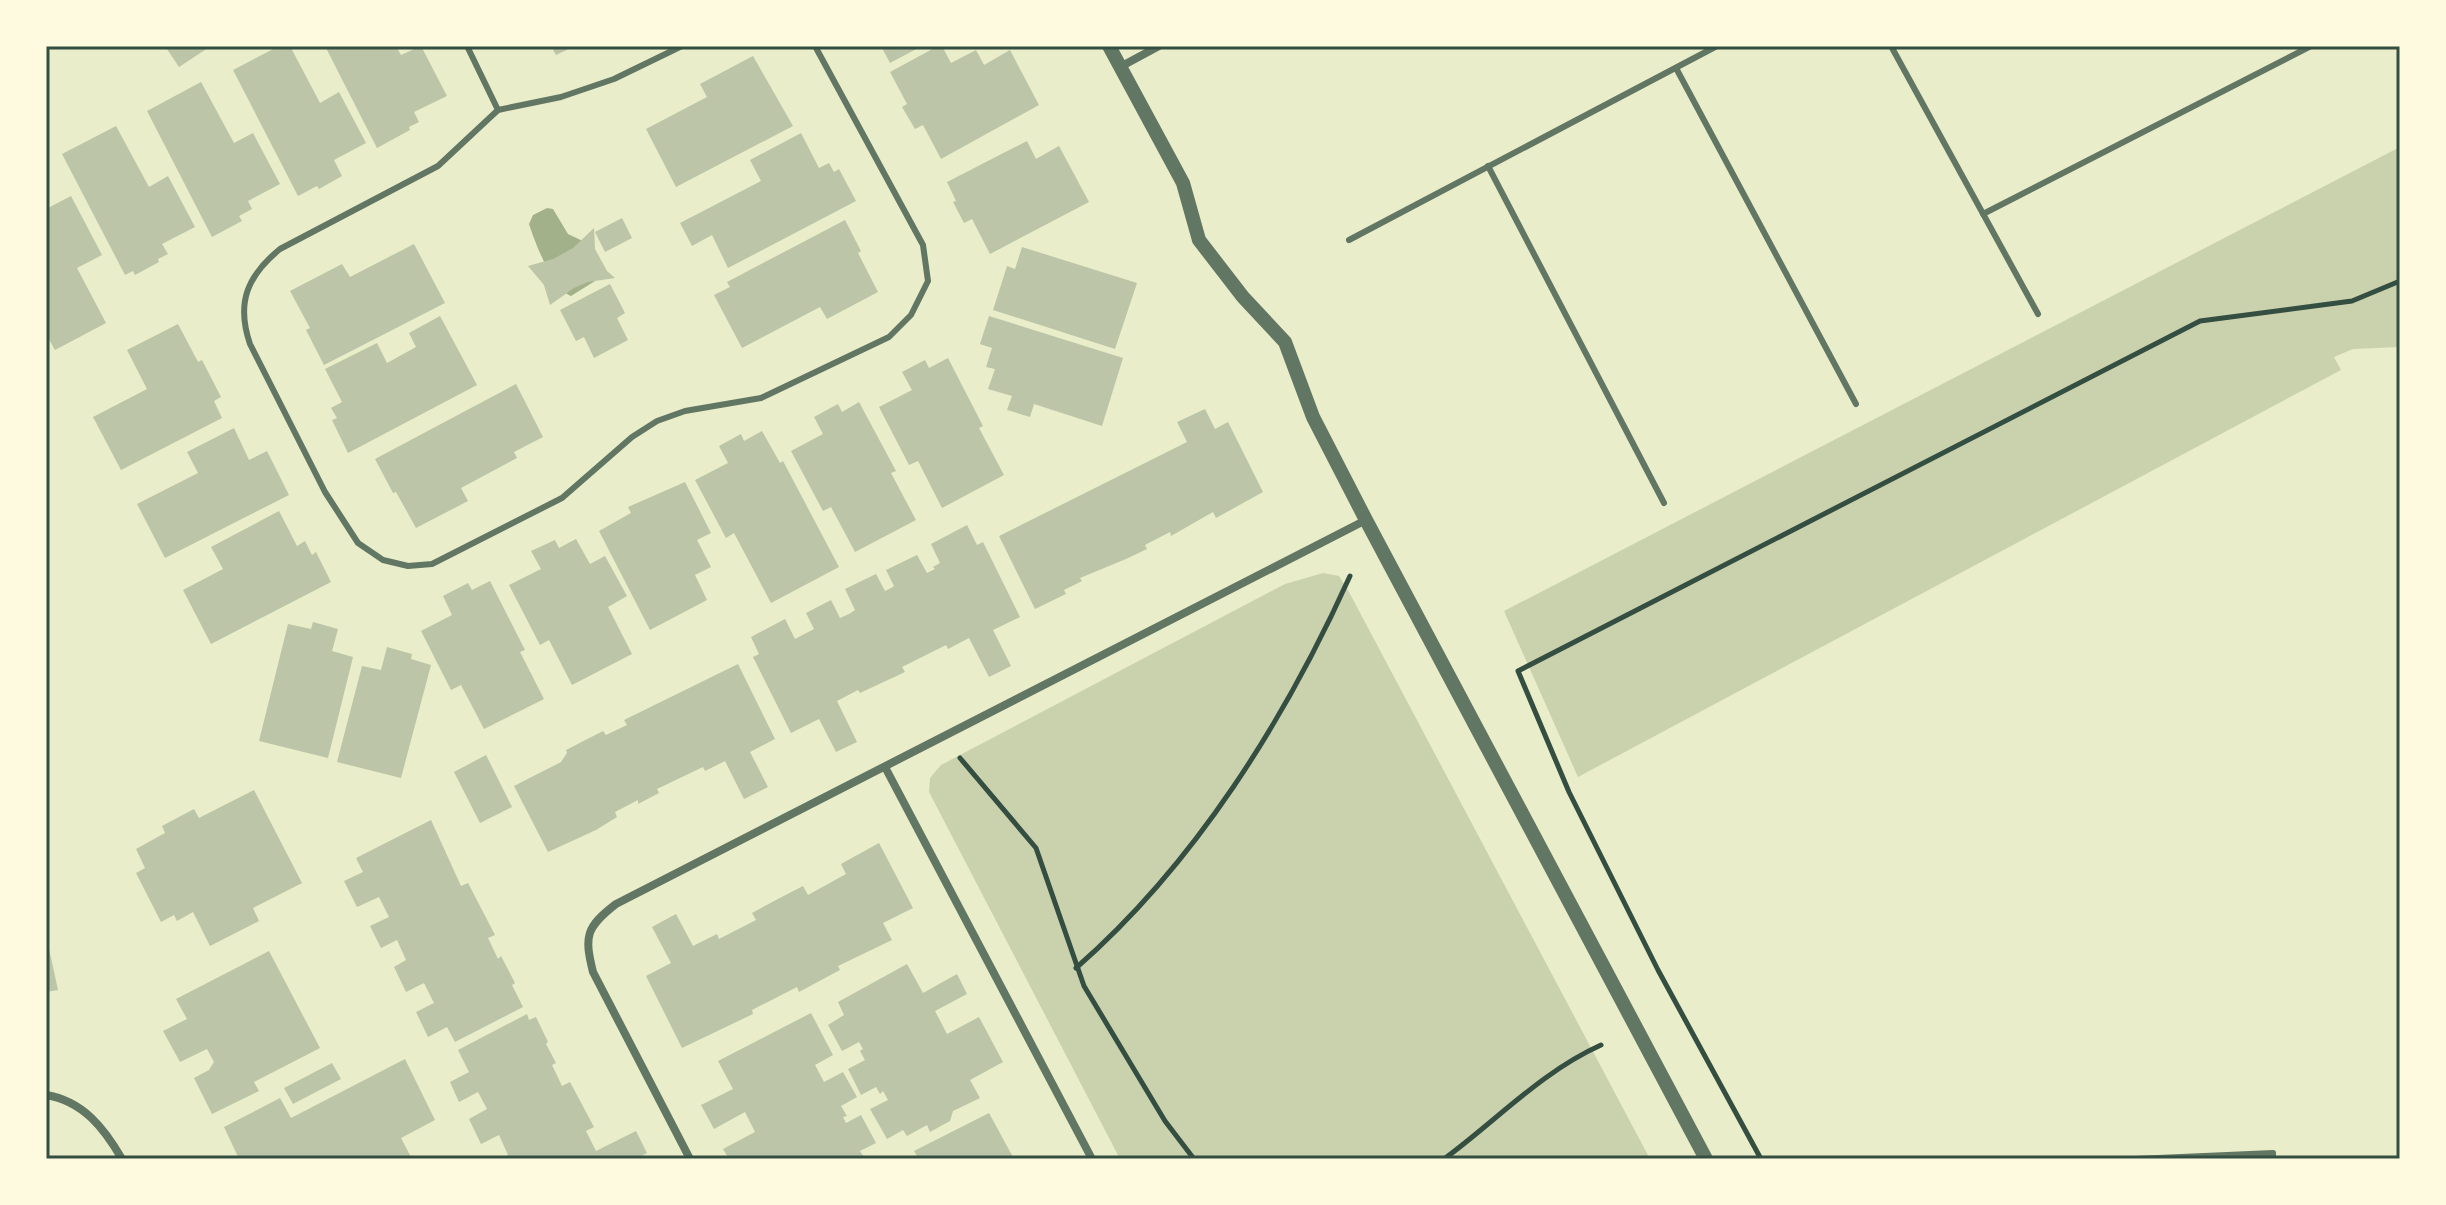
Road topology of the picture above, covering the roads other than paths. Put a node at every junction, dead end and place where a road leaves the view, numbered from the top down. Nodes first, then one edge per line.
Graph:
1 (467, 46) edge
2 (682, 46) edge
3 (815, 46) edge
4 (1109, 46) edge
5 (1159, 46) edge
6 (1717, 46) edge
7 (1891, 46) edge
8 (2311, 46) edge
9 (1120, 67) junction
10 (1676, 68) junction
11 (498, 110) junction
12 (1488, 166) junction
13 (1983, 214) junction
14 (1349, 240) dead end
15 (2038, 314) dead end
16 (1856, 404) dead end
17 (1664, 503) dead end
18 (1366, 520) junction
19 (885, 767) junction
20 (46, 1095) edge
21 (122, 1159) edge
22 (690, 1159) edge
23 (1092, 1159) edge
24 (1706, 1159) edge
25 (2135, 1159) edge
26 (2273, 1159) edge

1 - 11 lane
2 - 11 lane
3 - 11 lane
4 - 9 street
5 - 9 street
6 - 10 lane
7 - 13 lane
8 - 13 lane
9 - 18 street
10 - 12 lane
10 - 16 lane
12 - 14 lane
12 - 17 lane
13 - 15 lane
18 - 19 street
18 - 24 street
19 - 22 street
19 - 23 street
20 - 21 street
25 - 26 lane

